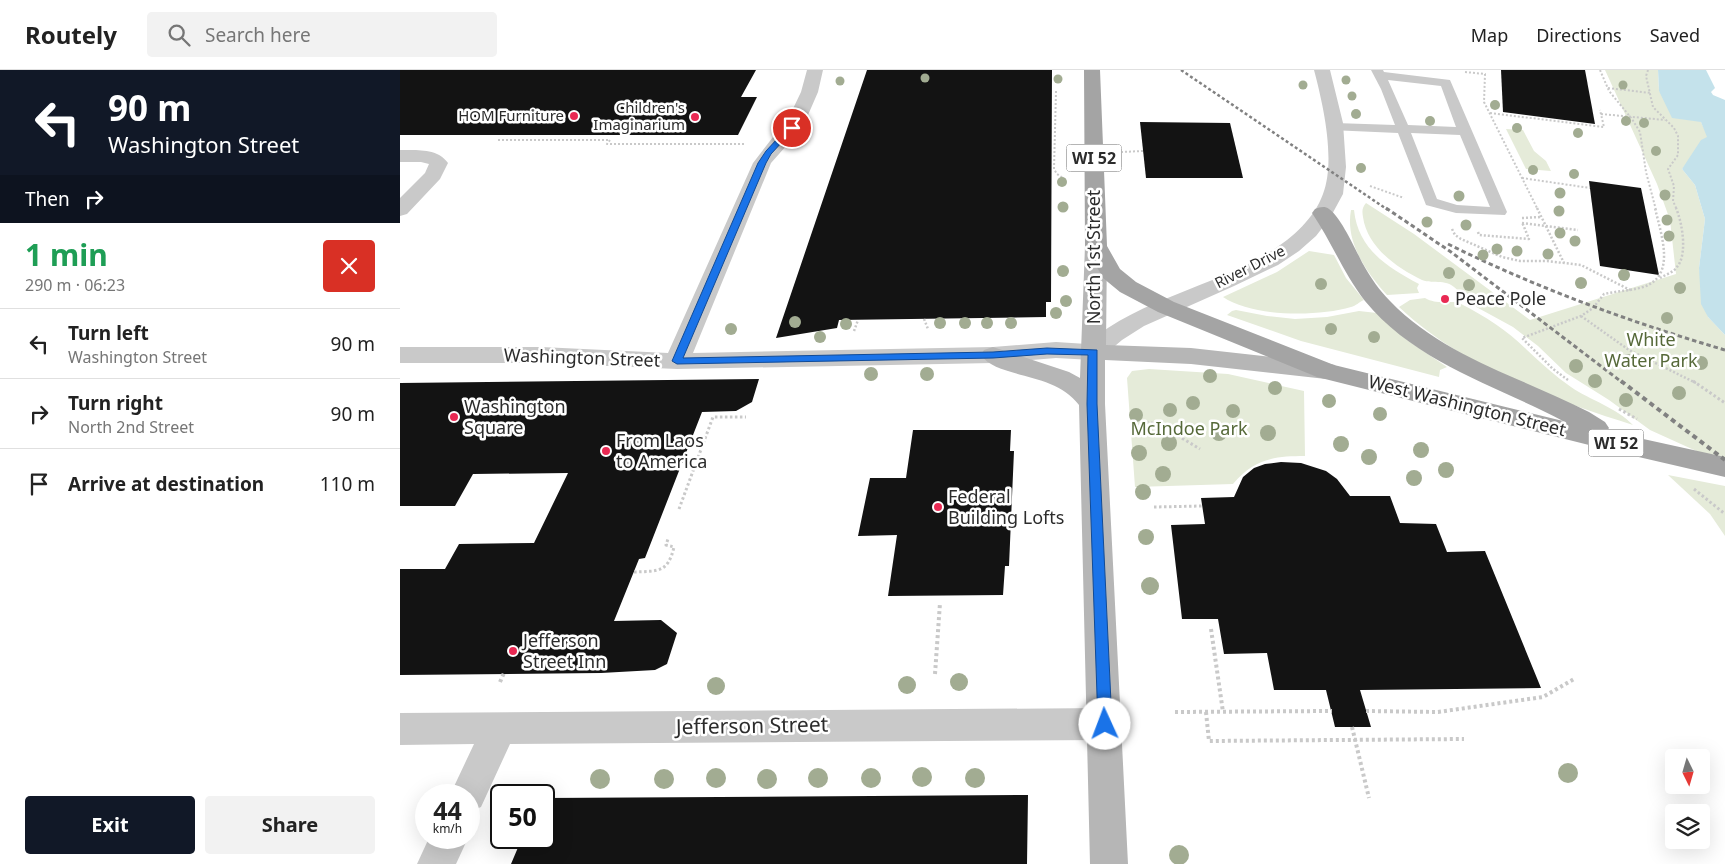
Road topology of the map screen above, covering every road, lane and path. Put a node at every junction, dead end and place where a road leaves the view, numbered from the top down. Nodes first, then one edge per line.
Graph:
1 (815, 70) edge
2 (1092, 70) edge
3 (1322, 70) edge
4 (1600, 70) edge
5 (1648, 70) edge
6 (1460, 71) edge
7 (1378, 72) edge
8 (1607, 88) junction
9 (1056, 91) dead end
10 (1650, 93) junction
11 (1600, 110) dead end
12 (1490, 113) junction
13 (1601, 114) junction
14 (1631, 118) junction
15 (1665, 120) junction
16 (1335, 127) junction
17 (1403, 130) junction
18 (1464, 131) junction
19 (498, 140) dead end
20 (774, 146) junction
21 (1143, 151) dead end
22 (1115, 152) dead end
23 (400, 156) edge
24 (1522, 178) junction
25 (1067, 180) dead end
26 (1590, 188) dead end
27 (400, 210) edge
28 (1322, 213) junction
29 (1452, 222) dead end
30 (1520, 222) dead end
31 (1545, 226) junction
32 (1578, 230) dead end
33 (1096, 246) junction
34 (1564, 263) junction
35 (1658, 278) junction
36 (1631, 291) junction
37 (1166, 307) junction
38 (1581, 316) junction
39 (924, 318) dead end
40 (858, 320) dead end
41 (854, 331) dead end
42 (932, 332) dead end
43 (1093, 352) junction
44 (400, 355) edge
45 (993, 355) junction
46 (677, 361) junction
47 (1326, 371) junction
48 (1572, 382) dead end
49 (1725, 403) edge
50 (1092, 404) junction
51 (1611, 406) dead end
52 (746, 417) dead end
53 (1636, 417) dead end
54 (1146, 422) dead end
55 (1617, 443) junction
56 (1200, 449) dead end
57 (1725, 467) edge
58 (1691, 487) dead end
59 (1202, 506) dead end
60 (1154, 507) dead end
61 (679, 509) dead end
62 (1725, 514) edge
63 (668, 538) dead end
64 (634, 572) dead end
65 (940, 603) dead end
66 (1211, 629) dead end
67 (504, 673) dead end
68 (935, 674) dead end
69 (1574, 679) dead end
70 (500, 682) dead end
71 (1332, 711) dead end
72 (1366, 711) dead end
73 (1175, 712) dead end
74 (1206, 712) junction
75 (1223, 712) junction
76 (1105, 724) junction
77 (1352, 727) dead end
78 (400, 729) edge
79 (499, 729) junction
80 (1464, 739) dead end
81 (1355, 740) junction
82 (473, 784) edge
83 (1369, 798) dead end
84 (444, 849) edge
85 (436, 864) edge
86 (1109, 864) edge

1 - 20 street
2 - 33 main road, North 1st Street / WI 52
3 - 16 street, River Drive
4 - 8 path
5 - 10 path
6 - 12 path
7 - 17 lane
7 - 18 lane
8 - 10 path
8 - 14 path
9 - 25 path
10 - 15 path
11 - 13 path
12 - 13 path
12 - 24 path
13 - 14 path
14 - 15 path
14 - 35 path
15 - 35 path
16 - 17 lane
16 - 28 street, River Drive
17 - 18 lane
17 - 18 lane
19 - 20 path
20 - 46 street
21 - 22 path
23 - 27 street
24 - 26 path
24 - 31 path
28 - 37 street, River Drive
28 - 55 main road
29 - 34 path
30 - 31 path
31 - 32 path
31 - 34 path
33 - 37 main road, West Washington Street / WI 52
33 - 43 main road, North 1st Street
34 - 36 path
35 - 36 path
36 - 38 path
37 - 43 street, River Drive
37 - 47 main road, West Washington Street / WI 52
38 - 48 path
38 - 49 path
39 - 42 path
40 - 41 path
43 - 45 street, Washington Street
43 - 47 main road, West Washington Street
43 - 50 main road, North 1st Street
44 - 46 street, Washington Street
45 - 46 street, Washington Street
45 - 50 main road
47 - 55 main road, West Washington Street / WI 52
50 - 76 main road, North 1st Street
51 - 53 path
52 - 61 path
54 - 56 path
55 - 57 main road, West Washington Street / WI 52
58 - 62 path
59 - 60 path
63 - 64 path
65 - 68 path
66 - 75 path
67 - 70 path
69 - 72 path
71 - 75 path
73 - 74 path
74 - 75 path
74 - 81 path
76 - 79 street, Jefferson Street
76 - 86 main road, North 1st Street
77 - 81 path
78 - 79 street, Jefferson Street
79 - 82 street
80 - 81 path
81 - 83 path
84 - 85 street

